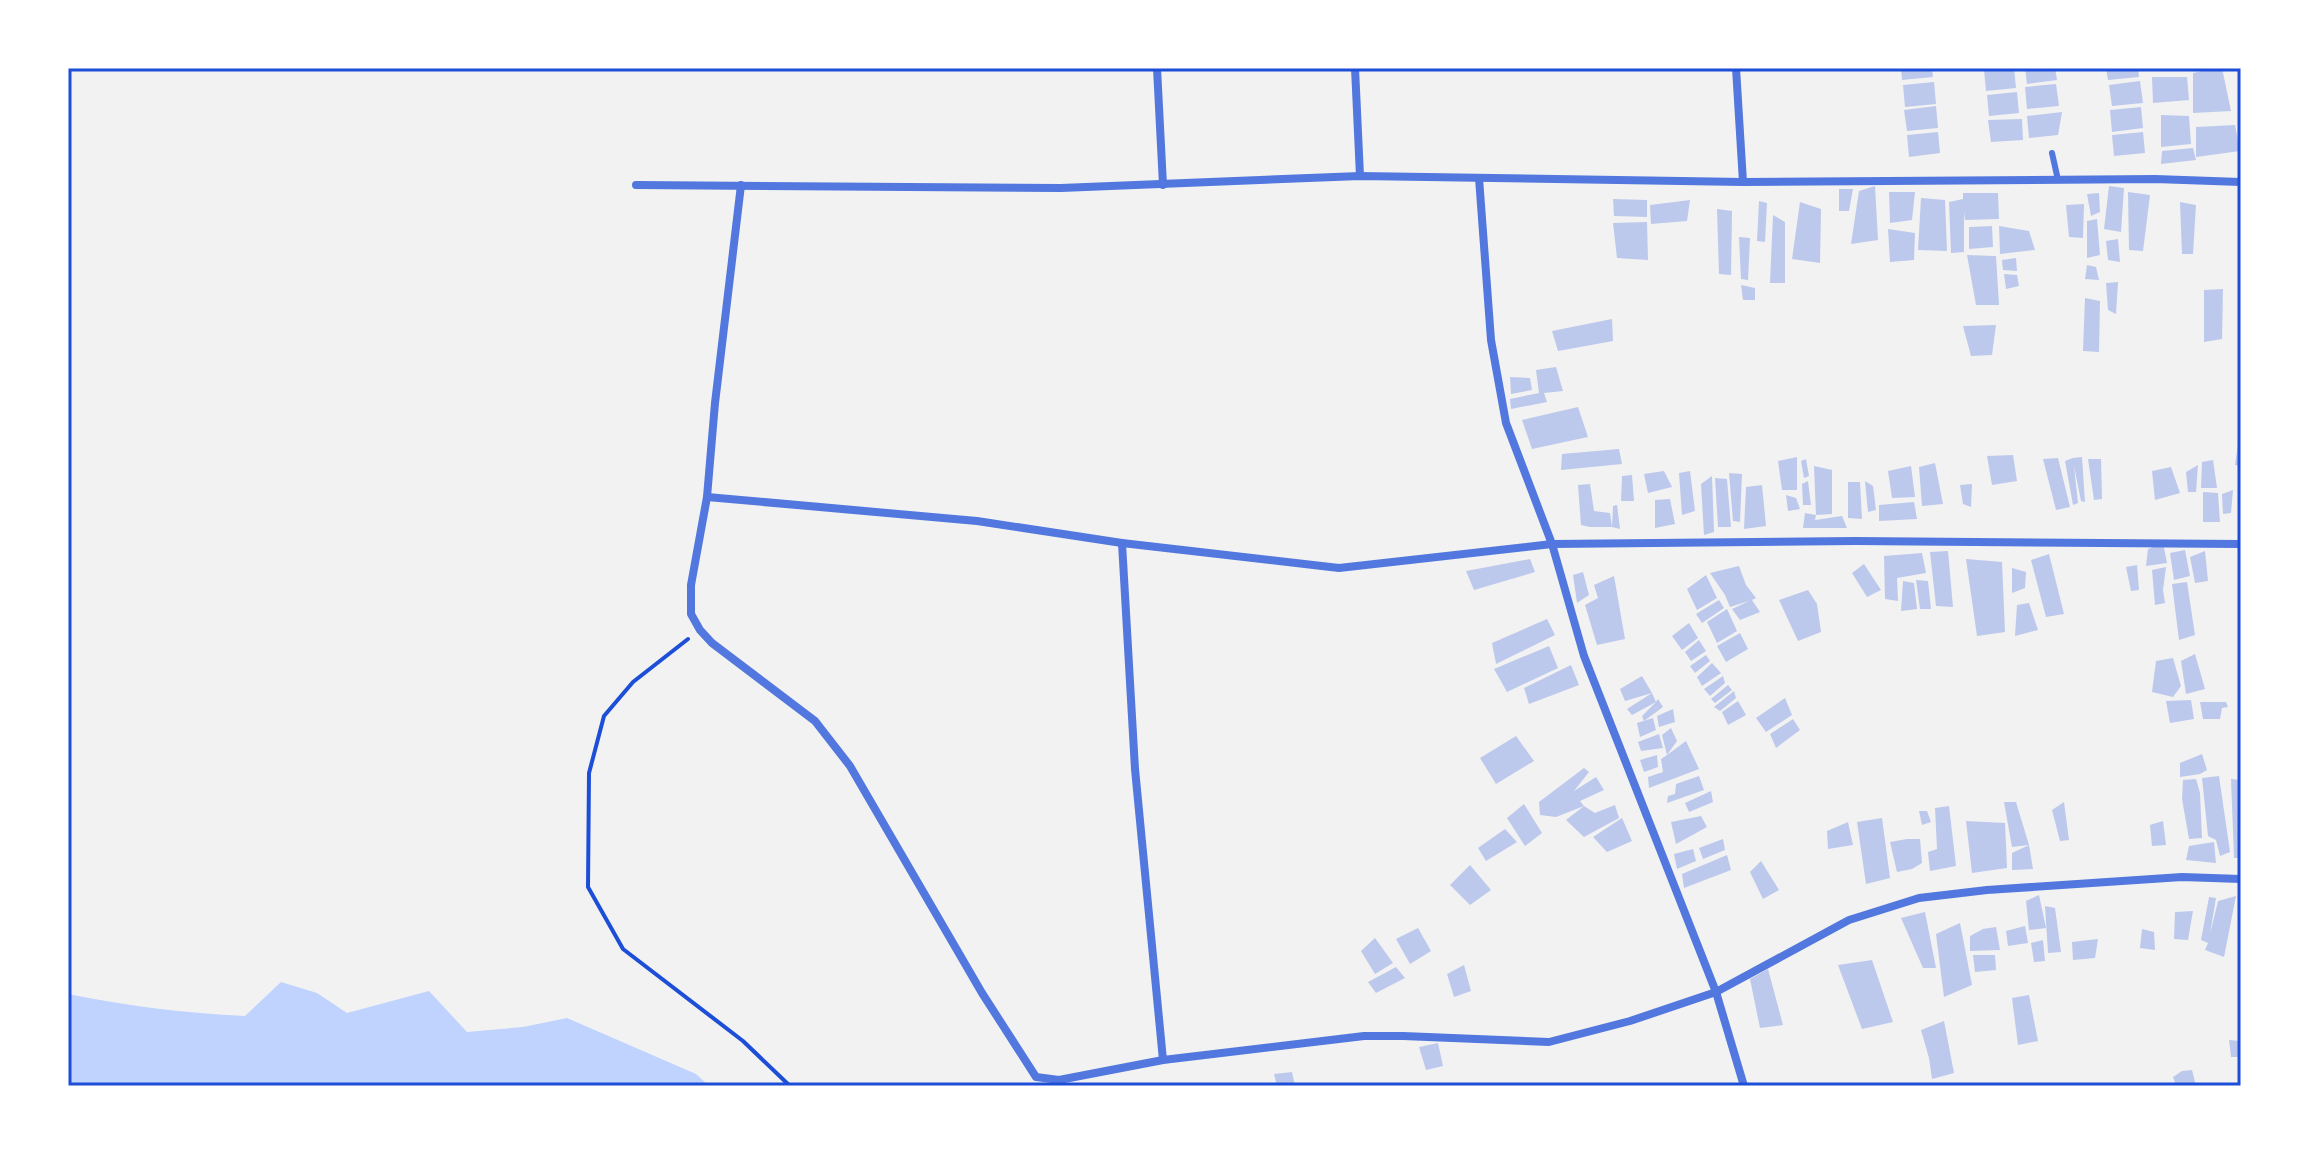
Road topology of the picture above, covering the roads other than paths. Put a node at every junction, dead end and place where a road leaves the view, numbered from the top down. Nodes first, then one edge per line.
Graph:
1 (1157, 68) edge
2 (1355, 68) edge
3 (1736, 68) edge
4 (2052, 153) dead end
5 (1360, 176) junction
6 (1479, 178) junction
7 (2058, 180) junction
8 (1743, 182) junction
9 (2241, 182) edge
10 (636, 185) dead end
11 (741, 185) junction
12 (1163, 185) junction
13 (707, 497) junction
14 (1122, 543) junction
15 (1552, 544) junction
16 (2241, 544) edge
17 (2241, 879) edge
18 (1716, 992) junction
19 (1163, 1060) junction
20 (1744, 1086) edge

1 - 12 street
2 - 5 street
3 - 8 street
4 - 7 lane
5 - 6 street
5 - 12 street
6 - 8 street
6 - 15 street
7 - 8 street
7 - 9 street
10 - 11 street
11 - 12 street
11 - 13 street
13 - 14 street
13 - 19 street
14 - 15 street
14 - 19 street
15 - 16 street
15 - 18 street
17 - 18 street
18 - 19 street
18 - 20 street

